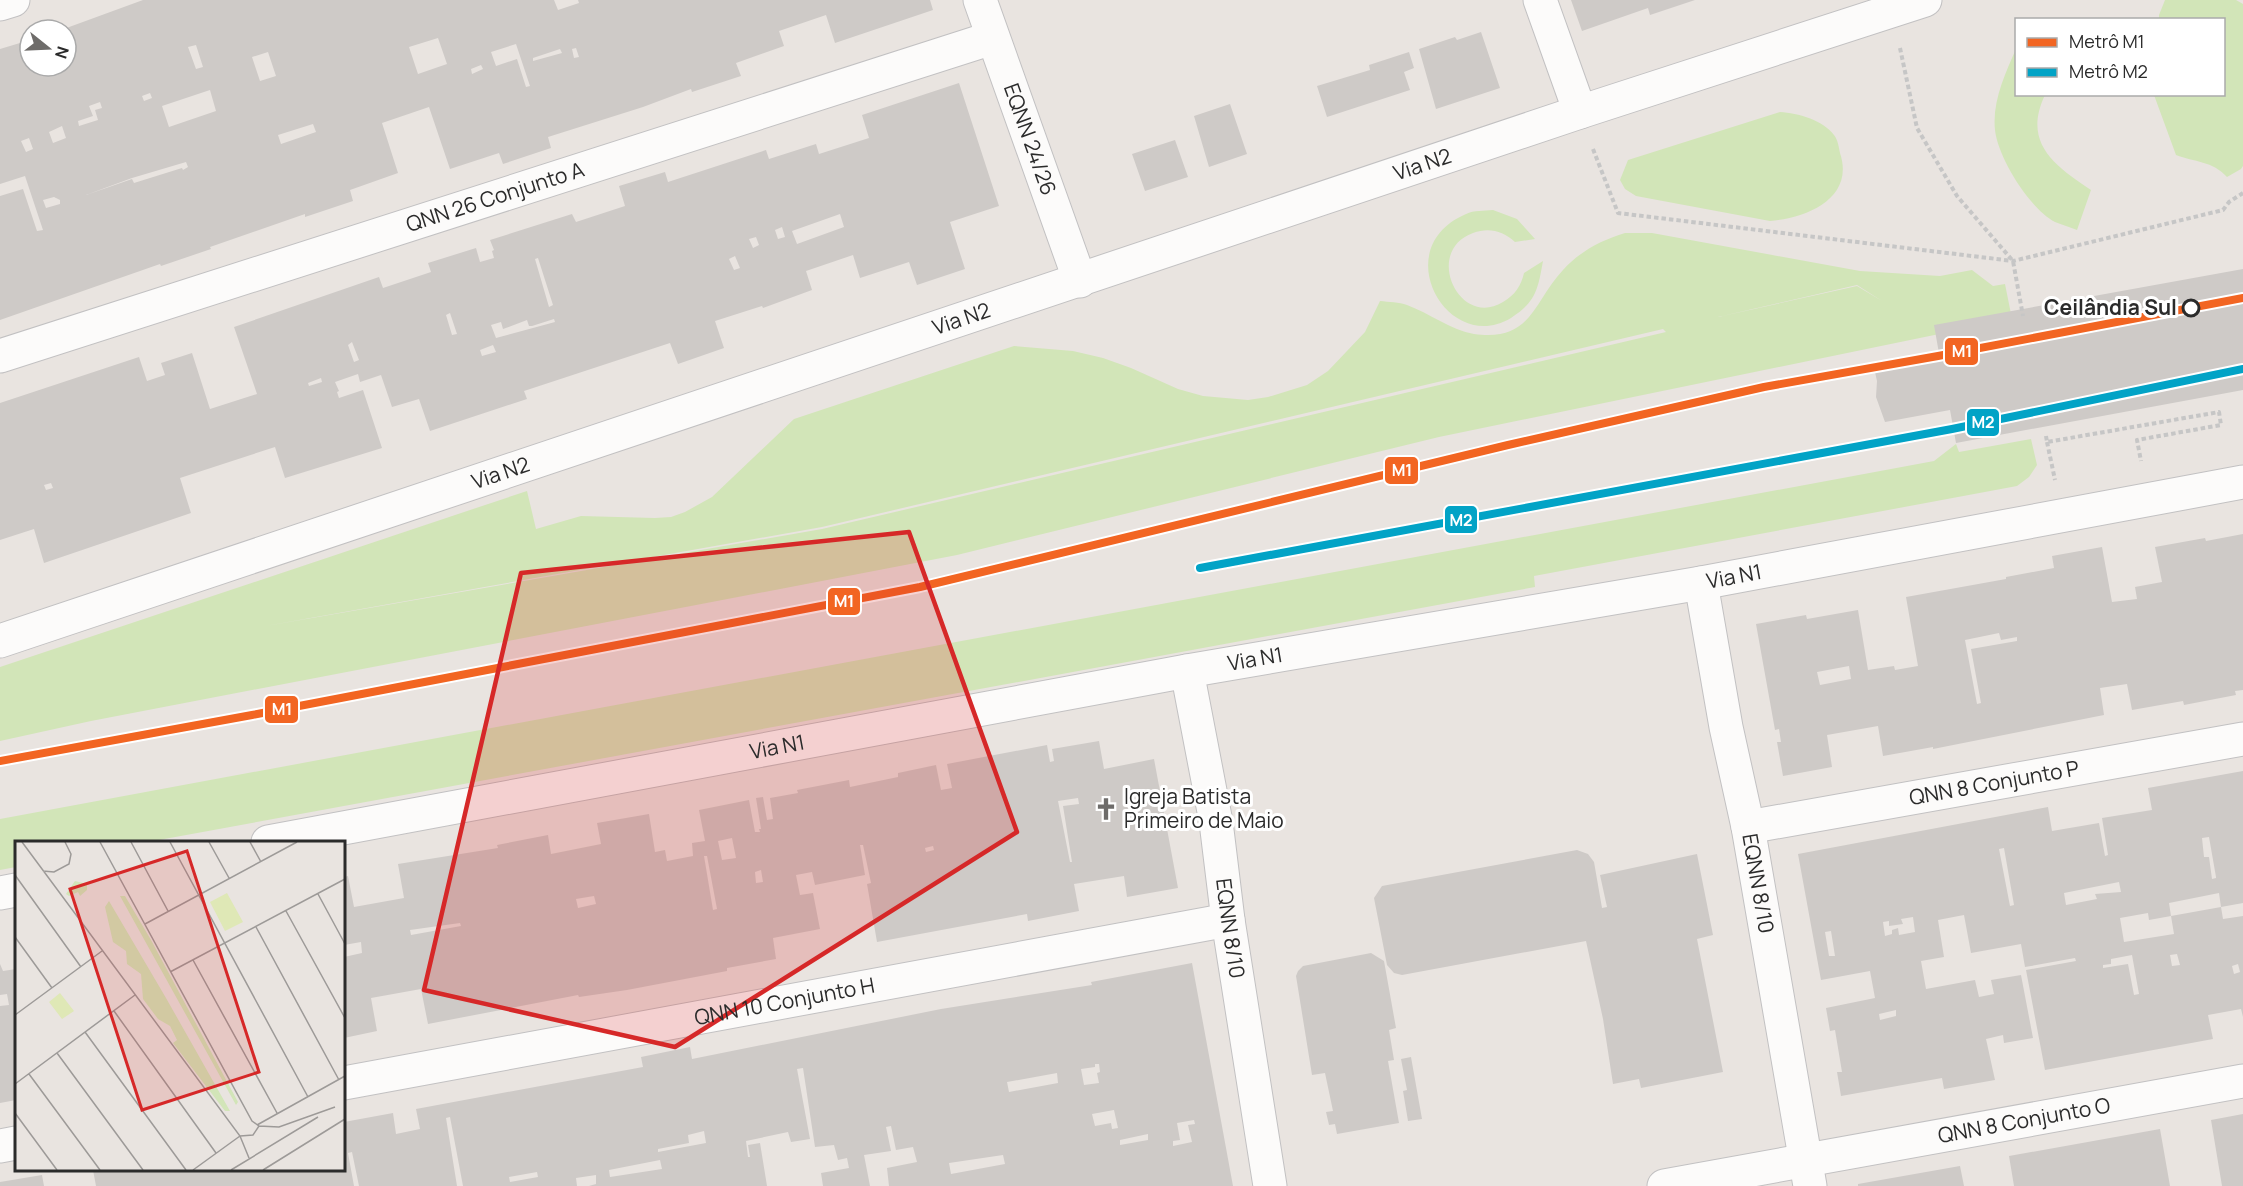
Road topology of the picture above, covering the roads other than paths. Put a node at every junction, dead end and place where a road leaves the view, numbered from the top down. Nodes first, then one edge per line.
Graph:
1 (13, 0) edge
2 (980, 0) edge
3 (1540, 0) edge
4 (0, 4) edge
5 (1910, 5) edge
6 (992, 38) junction
7 (1580, 112) junction
8 (1080, 281) junction
9 (0, 356) edge
10 (2243, 482) edge
11 (1701, 583) junction
12 (0, 641) edge
13 (1187, 671) junction
14 (2243, 739) edge
15 (1748, 827) junction
16 (279, 841) edge
17 (15, 890) edge
18 (0, 893) edge
19 (1228, 920) junction
20 (2243, 1081) edge
21 (345, 1083) edge
22 (15, 1143) edge
23 (0, 1146) edge
24 (1808, 1173) edge
25 (1270, 1186) edge
26 (1664, 1186) edge

1 - 4 street
2 - 6 street, EQNN 24/26
3 - 7 street
5 - 7 street, Via N2
6 - 8 street, EQNN 24/26
6 - 9 street, QNN 26 Conjunto A
7 - 8 street, Via N2
8 - 12 street, Via N2
10 - 11 street, Via N1
11 - 13 street, Via N1
11 - 15 street, EQNN 8/10
13 - 16 street, Via N1
13 - 19 street, EQNN 8/10
14 - 15 street, QNN 8 Conjunto P
15 - 24 street, EQNN 8/10
17 - 18 street
19 - 21 street, QNN 10 Conjunto H
19 - 25 street, EQNN 8/10
20 - 24 street, QNN 8 Conjunto O
22 - 23 street
24 - 26 street, QNN 8 Conjunto O

